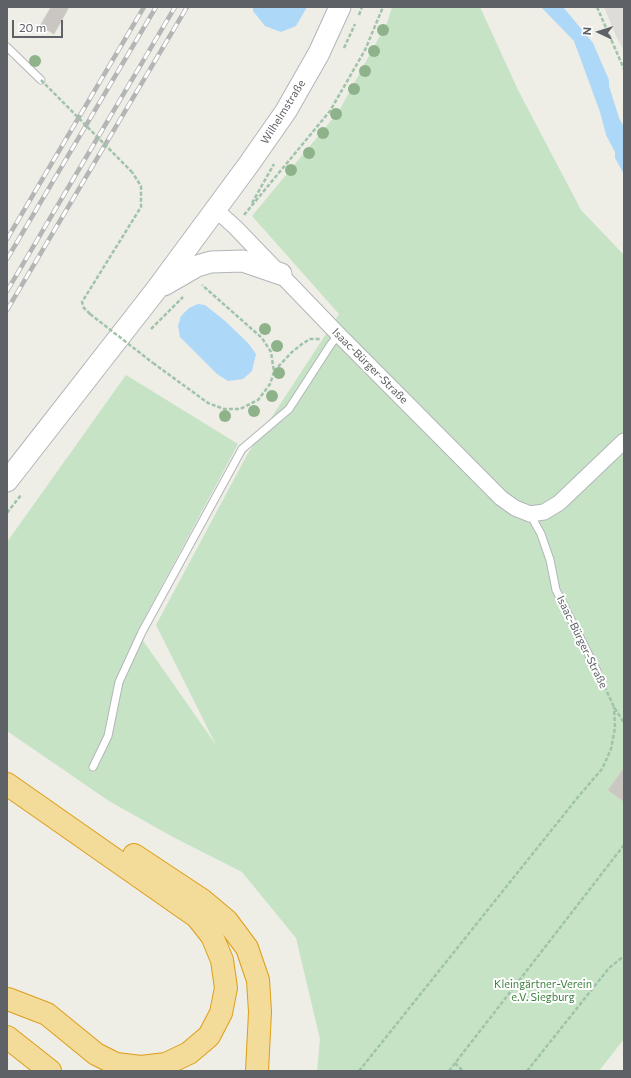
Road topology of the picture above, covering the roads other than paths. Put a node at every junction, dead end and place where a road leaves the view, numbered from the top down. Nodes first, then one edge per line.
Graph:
1 (340, 7) edge
2 (7, 47) edge
3 (41, 80) road end
4 (216, 210) junction
5 (280, 274) junction
6 (156, 290) junction
7 (335, 340) junction
8 (624, 441) edge
9 (15, 486) edge
10 (530, 514) junction
11 (597, 671) road end
12 (92, 767) dead end
13 (7, 770) edge
14 (7, 784) edge
15 (7, 998) edge
16 (7, 1037) edge
17 (7, 1048) edge
18 (29, 1071) edge
19 (50, 1071) edge
20 (96, 1071) edge
21 (257, 1071) edge

1 - 4 main road, Wilhelmstraße
2 - 3 lane
4 - 5 street, Isaac-Bürger-Straße
4 - 6 main road, Wilhelmstraße
5 - 6 main road
5 - 7 street, Isaac-Bürger-Straße
6 - 9 main road, Wilhelmstraße
7 - 10 street, Isaac-Bürger-Straße
7 - 12 lane
8 - 10 street
10 - 11 lane, Isaac-Bürger-Straße
13 - 21 highway
14 - 15 highway
15 - 20 highway
16 - 19 highway
17 - 18 highway

